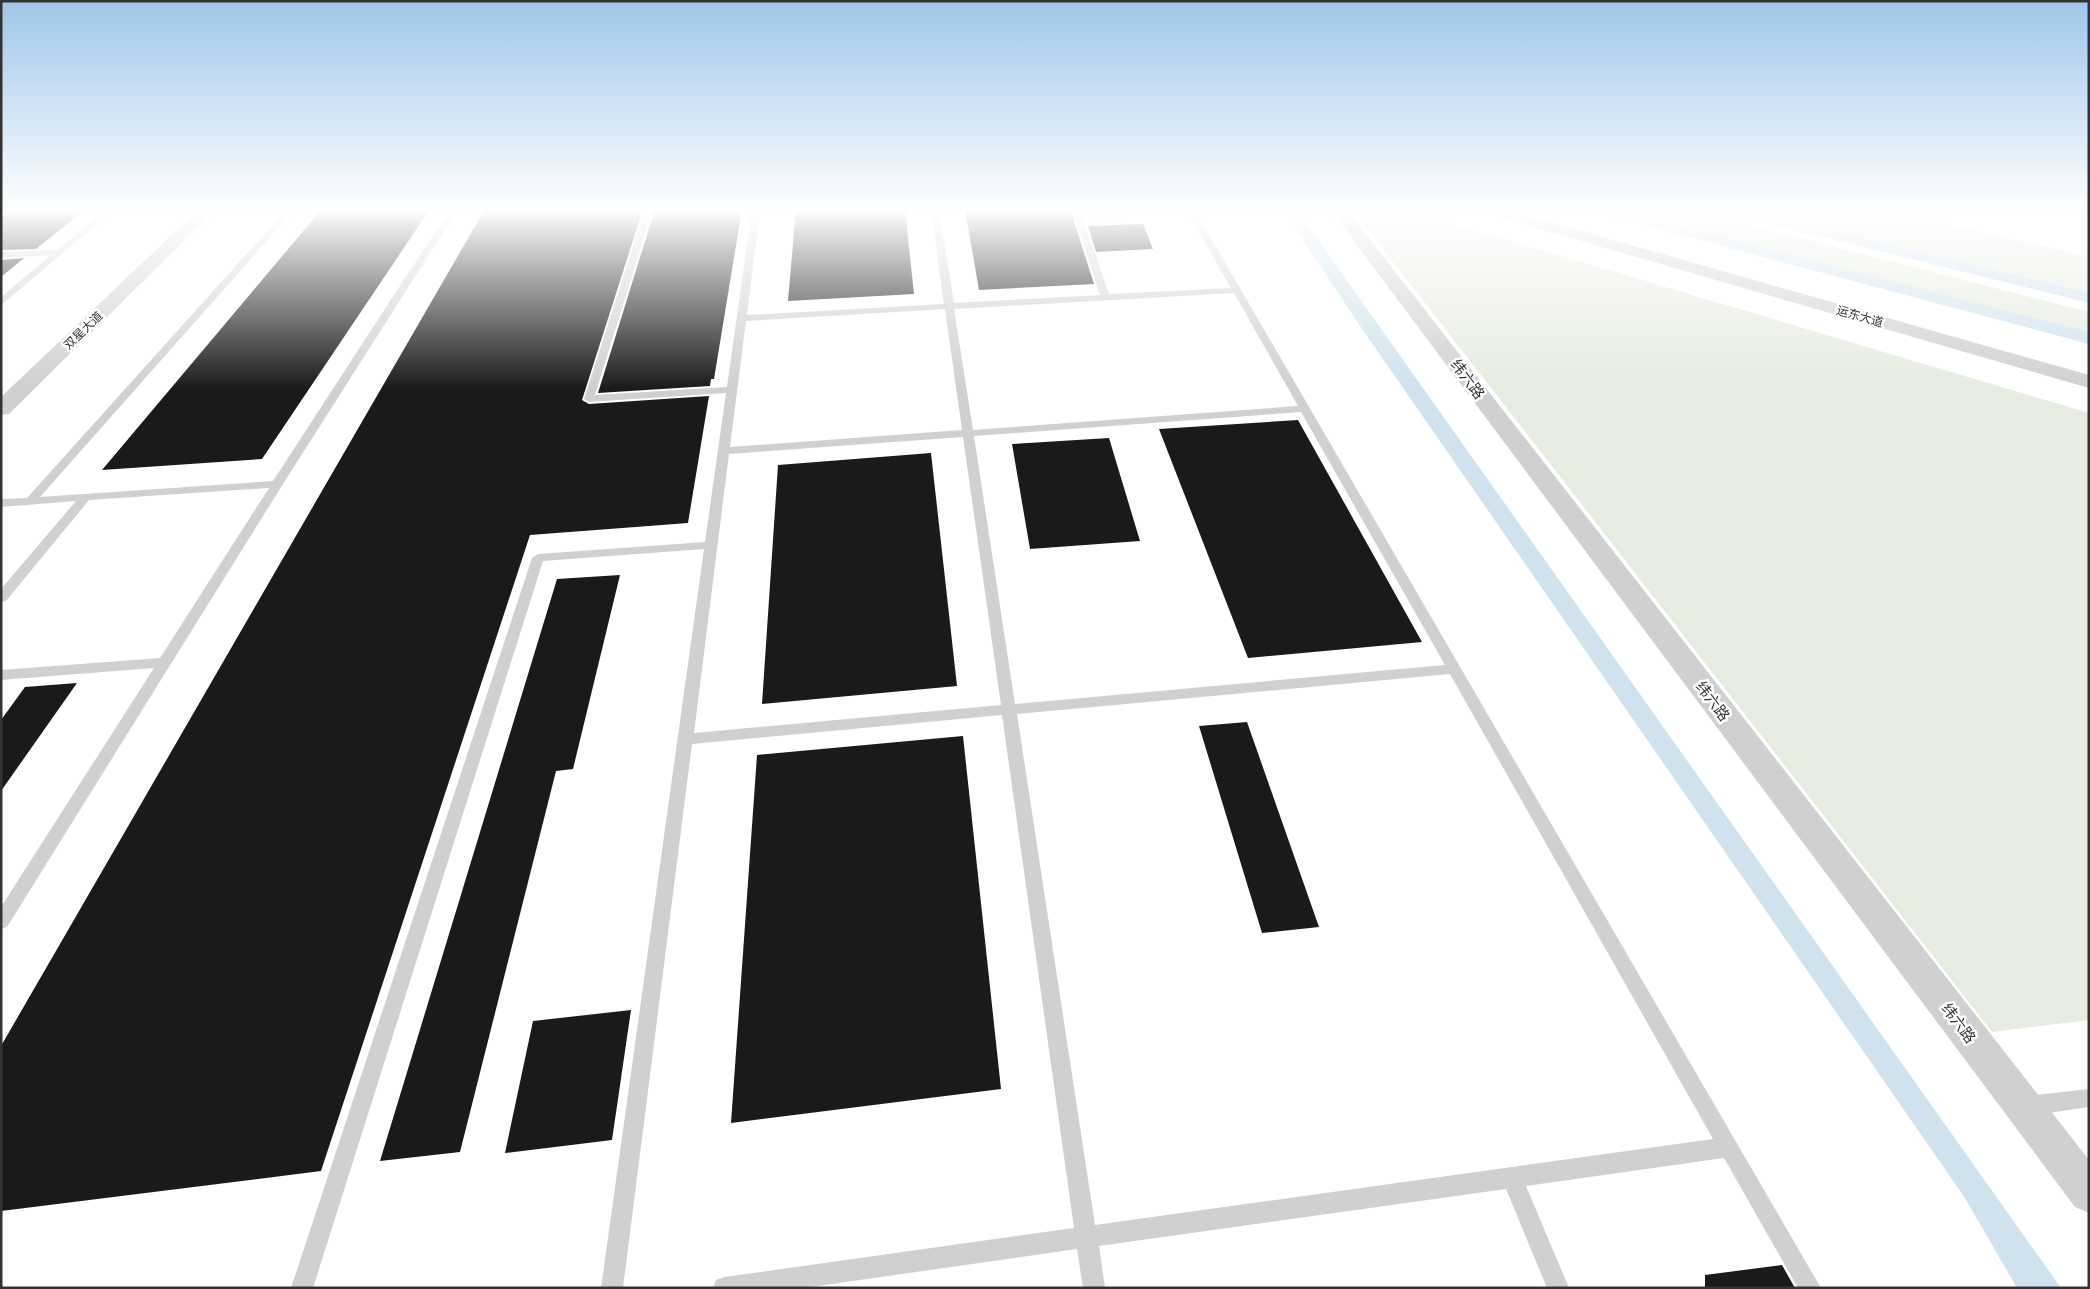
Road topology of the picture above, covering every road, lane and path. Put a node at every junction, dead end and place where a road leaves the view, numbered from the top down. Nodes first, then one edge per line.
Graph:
1 (40, 269) edge
2 (129, 269) edge
3 (146, 269) edge
4 (238, 269) edge
5 (415, 269) edge
6 (630, 269) edge
7 (748, 269) edge
8 (944, 269) edge
9 (1096, 269) edge
10 (1224, 269) edge
11 (1384, 269) edge
12 (1696, 269) edge
13 (1236, 290) junction
14 (1106, 298) junction
15 (1, 302) edge
16 (949, 307) junction
17 (741, 318) junction
18 (2089, 382) edge
19 (732, 390) junction
20 (1, 391) edge
21 (1305, 409) junction
22 (1, 410) edge
23 (967, 434) junction
24 (724, 451) junction
25 (276, 484) junction
26 (85, 498) junction
27 (30, 501) junction
28 (1, 504) edge
29 (711, 545) junction
30 (1, 598) edge
31 (165, 662) junction
32 (1455, 669) junction
33 (1, 676) edge
34 (1008, 710) junction
35 (685, 739) junction
36 (1, 922) edge
37 (2089, 1098) edge
38 (2022, 1107) junction
39 (1729, 1147) junction
40 (1512, 1178) junction
41 (2089, 1194) edge
42 (1087, 1237) junction
43 (302, 1288) edge
44 (612, 1288) edge
45 (724, 1288) edge
46 (1094, 1288) edge
47 (1558, 1288) edge
48 (1810, 1288) edge

1 - 15 lane
2 - 20 street, 双星大道
3 - 22 street, 双星大道
4 - 27 lane
5 - 25 lane
6 - 19 lane
7 - 17 lane
8 - 16 lane
9 - 14 lane
10 - 13 lane
11 - 38 street, 纬六路
12 - 18 street, 运东大道
13 - 14 lane
13 - 21 lane
14 - 16 lane
16 - 17 lane
16 - 23 lane
17 - 19 lane
19 - 24 lane
21 - 23 lane
21 - 32 lane
23 - 24 lane
23 - 34 lane
24 - 29 lane
25 - 26 lane
25 - 31 lane
26 - 27 lane
26 - 30 lane
27 - 28 lane
29 - 35 lane
29 - 43 lane
31 - 33 lane
31 - 36 lane
32 - 34 lane
32 - 39 lane
34 - 35 lane
34 - 42 lane
35 - 44 lane
37 - 38 lane
38 - 41 street, 纬六路
39 - 40 lane
39 - 48 lane
40 - 42 lane
40 - 47 lane
42 - 45 lane
42 - 46 lane

